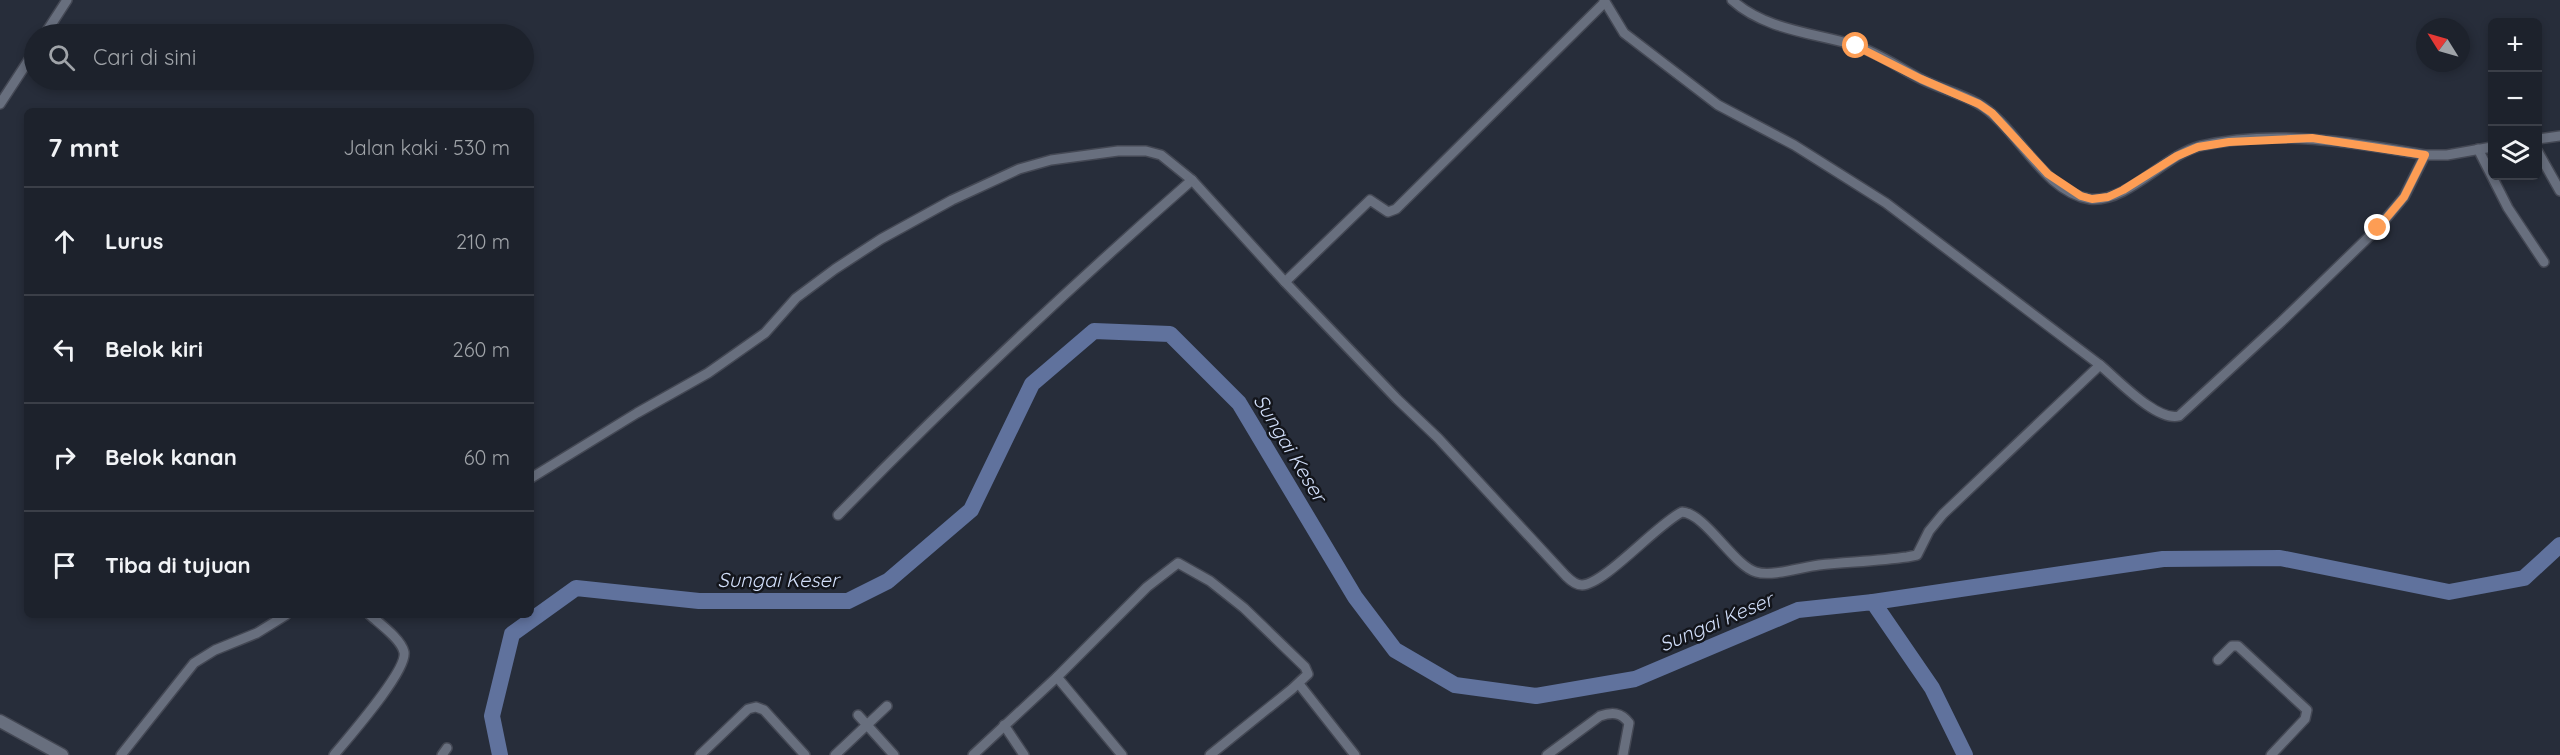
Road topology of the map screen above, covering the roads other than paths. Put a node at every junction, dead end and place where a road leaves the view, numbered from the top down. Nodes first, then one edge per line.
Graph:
1 (67, 0) edge
2 (1732, 0) edge
3 (1603, 3) edge
4 (51, 24) edge
5 (24, 66) edge
6 (2, 97) edge
7 (2560, 136) edge
8 (2542, 138) edge
9 (2488, 148) edge
10 (2478, 149) junction
11 (2425, 155) junction
12 (2542, 159) edge
13 (1192, 180) junction
14 (2560, 191) edge
15 (2544, 262) dead end
16 (1285, 282) junction
17 (2099, 366) junction
18 (534, 476) edge
19 (838, 515) dead end
20 (281, 618) edge
21 (373, 618) edge
22 (2218, 660) dead end
23 (1058, 677) junction
24 (1299, 684) junction
25 (886, 706) dead end
26 (858, 715) dead end
27 (0, 721) edge
28 (867, 724) junction
29 (1004, 725) junction
30 (62, 755) edge
31 (122, 755) edge
32 (334, 755) edge
33 (700, 755) edge
34 (805, 755) edge
35 (835, 755) edge
36 (894, 755) edge
37 (973, 755) edge
38 (1024, 755) edge
39 (1122, 755) edge
40 (1210, 755) edge
41 (1354, 755) edge
42 (1547, 755) edge
43 (1623, 755) edge
44 (2271, 755) edge

1 - 4 street
2 - 11 street
3 - 16 street
3 - 17 street
5 - 6 street
7 - 8 street
9 - 10 street
10 - 11 street
10 - 15 street
11 - 17 street
12 - 14 street
13 - 16 street
13 - 18 street
13 - 19 street
16 - 17 street
20 - 31 street
21 - 32 street
22 - 44 street
23 - 24 street
23 - 29 street
23 - 39 street
24 - 40 street
24 - 41 street
25 - 28 street
26 - 28 street
27 - 30 main road
28 - 35 street
28 - 36 street
29 - 37 street
29 - 38 street
33 - 34 street
42 - 43 street

